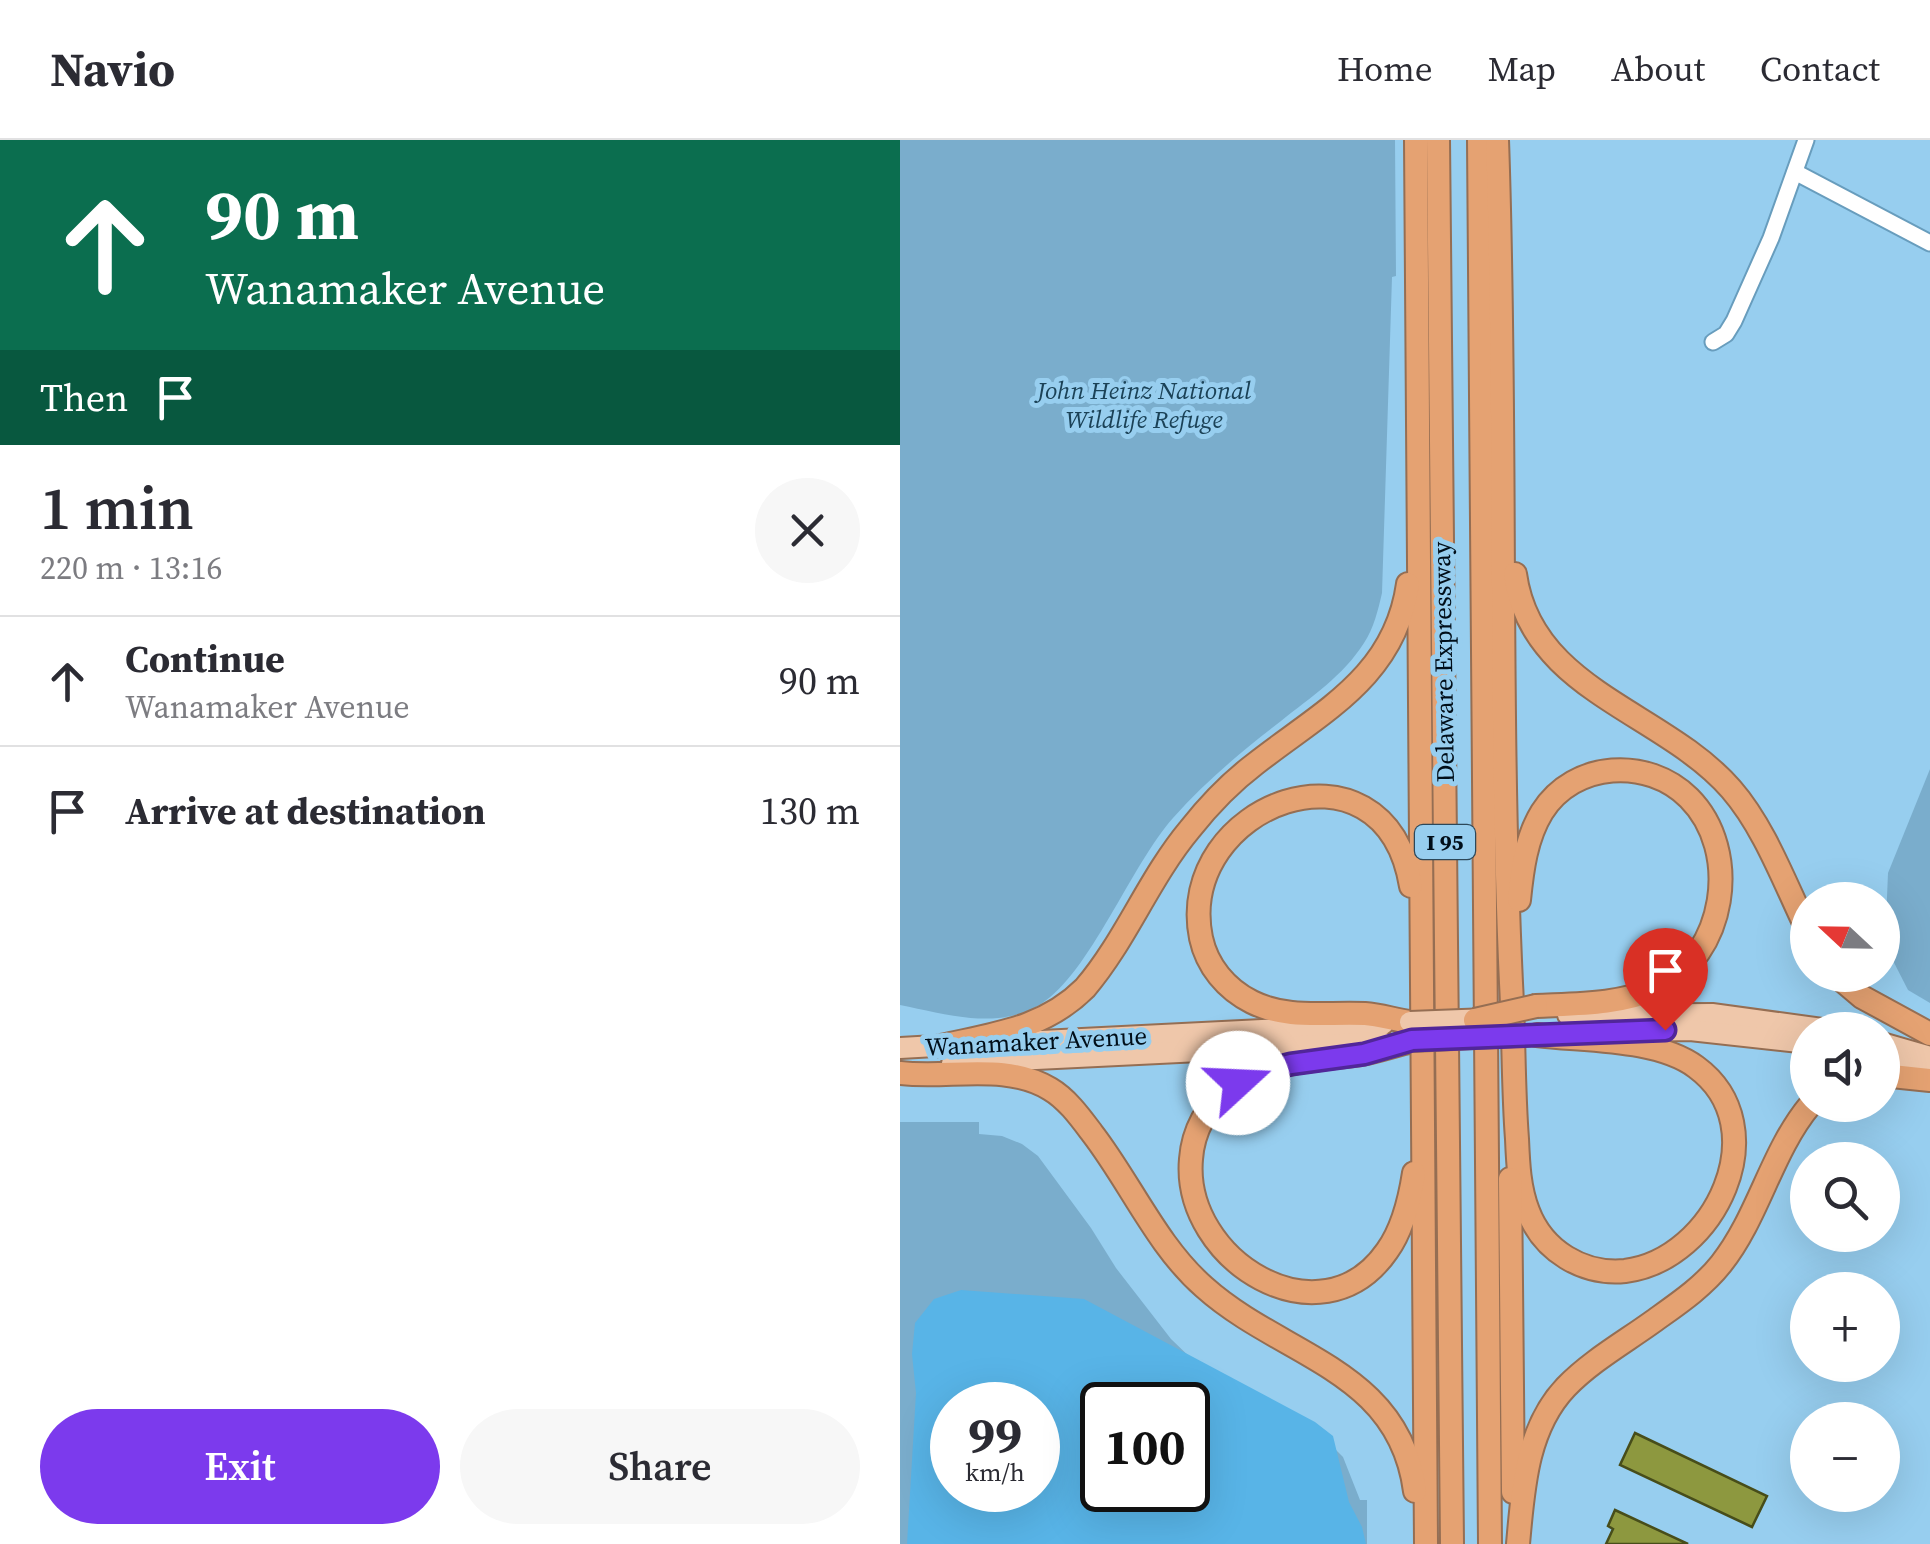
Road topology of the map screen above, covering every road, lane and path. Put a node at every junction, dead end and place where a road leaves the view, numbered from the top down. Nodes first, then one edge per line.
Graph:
1 (1416, 140) edge
2 (1438, 140) edge
3 (1479, 140) edge
4 (1498, 140) edge
5 (1806, 140) edge
6 (1795, 172) junction
7 (1930, 243) edge
8 (1713, 342) dead end
9 (1418, 482) junction
10 (1504, 496) junction
11 (1790, 894) edge
12 (1422, 978) junction
13 (1511, 983) junction
14 (1858, 992) edge
15 (1536, 1019) junction
16 (1475, 1020) joint
17 (1790, 1023) edge
18 (1411, 1031) junction
19 (1930, 1034) edge
20 (1790, 1041) edge
21 (940, 1046) junction
22 (900, 1048) edge
23 (1900, 1048) edge
24 (1930, 1057) edge
25 (1900, 1066) edge
26 (900, 1069) edge
27 (1900, 1076) edge
28 (1930, 1077) edge
29 (1513, 1090) junction
30 (1423, 1100) junction
31 (1799, 1122) edge
32 (1424, 1544) edge
33 (1452, 1544) edge
34 (1490, 1544) edge
35 (1516, 1544) edge

1 - 9 highway
2 - 33 highway, Delaware Expressway / I 95
3 - 34 highway, Delaware Expressway / I 95
4 - 10 highway
5 - 6 street
6 - 7 street
6 - 8 street
9 - 12 highway
9 - 21 highway
10 - 11 highway
10 - 13 highway
12 - 18 highway
12 - 30 highway
13 - 15 highway
13 - 29 highway
14 - 19 highway
15 - 16 highway, bridge
15 - 17 main road, Wanamaker Avenue
15 - 18 main road, Wanamaker Avenue, bridge
15 - 20 main road, Wanamaker Avenue
15 - 29 highway
16 - 18 main road, Wanamaker Avenue, bridge
18 - 21 main road, Wanamaker Avenue
18 - 26 main road, Wanamaker Avenue
18 - 30 highway
21 - 22 main road, Wanamaker Avenue
23 - 24 main road
25 - 28 main road
26 - 32 highway
27 - 28 highway
29 - 35 highway
30 - 32 highway
31 - 35 highway

